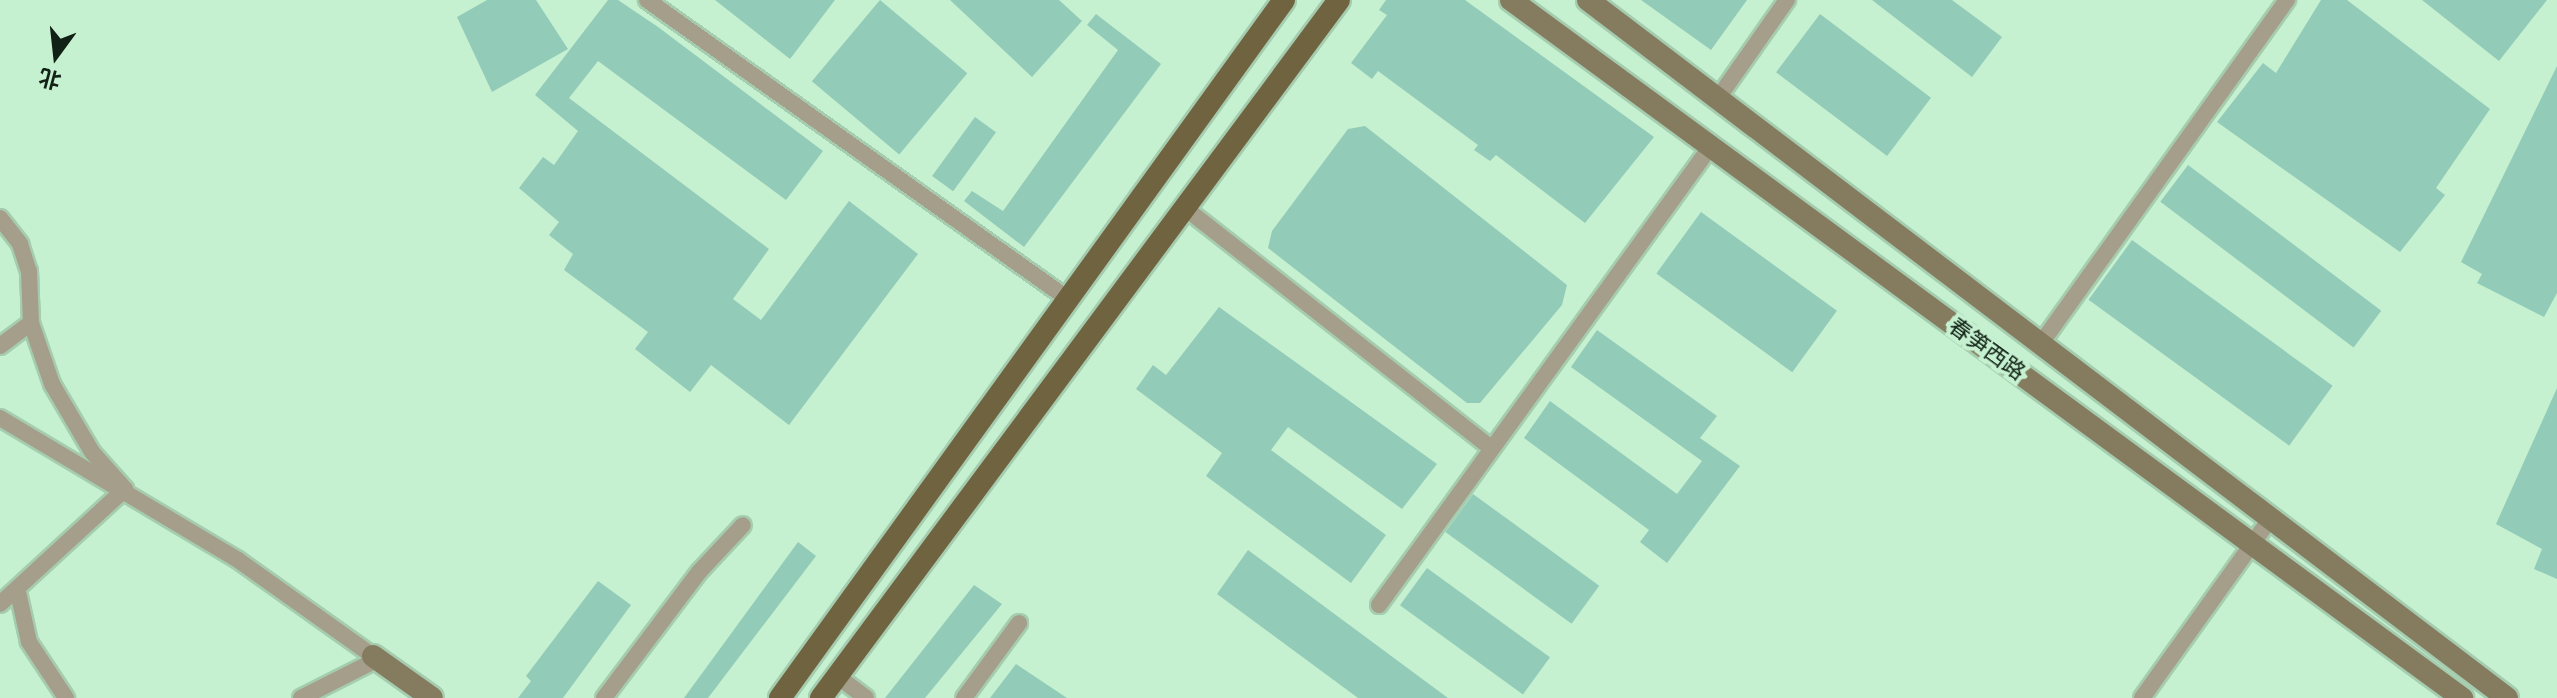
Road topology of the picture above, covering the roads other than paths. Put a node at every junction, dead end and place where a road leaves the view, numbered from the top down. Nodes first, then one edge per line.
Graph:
1 (647, 0) edge
2 (1284, 0) edge
3 (1339, 0) edge
4 (1511, 0) edge
5 (1588, 0) edge
6 (1787, 0) edge
7 (2287, 0) edge
8 (1718, 98) junction
9 (1711, 146) junction
10 (1185, 208) junction
11 (0, 218) edge
12 (1068, 299) junction
13 (31, 323) junction
14 (2042, 342) junction
15 (0, 346) edge
16 (0, 418) edge
17 (1489, 446) junction
18 (125, 489) junction
19 (2270, 519) junction
20 (743, 525) dead end
21 (2249, 543) junction
22 (18, 592) junction
23 (0, 604) edge
24 (1379, 605) dead end
25 (1019, 623) dead end
26 (376, 658) junction
27 (837, 676) junction
28 (66, 698) edge
29 (301, 698) edge
30 (432, 698) edge
31 (604, 698) edge
32 (780, 698) edge
33 (821, 698) edge
34 (866, 698) edge
35 (964, 698) edge
36 (2142, 698) edge
37 (2462, 698) edge
38 (2507, 698) edge

1 - 12 street
2 - 12 main road
3 - 10 main road
4 - 9 main road, 春笋西路
5 - 8 main road, 春笋西路
6 - 8 street
7 - 14 street
8 - 14 main road, 春笋西路
9 - 17 street
9 - 21 main road, 春笋西路
10 - 17 street
10 - 27 main road
11 - 13 street
12 - 32 main road
13 - 15 street
13 - 18 street
14 - 19 main road, 春笋西路
16 - 18 street
17 - 24 street
18 - 22 street
18 - 26 street
19 - 21 street
19 - 38 main road, 春笋西路
20 - 31 street
21 - 36 street
21 - 37 main road, 春笋西路
22 - 23 street
22 - 28 street
25 - 35 street
26 - 29 street
26 - 30 main road
27 - 33 main road
27 - 34 street

